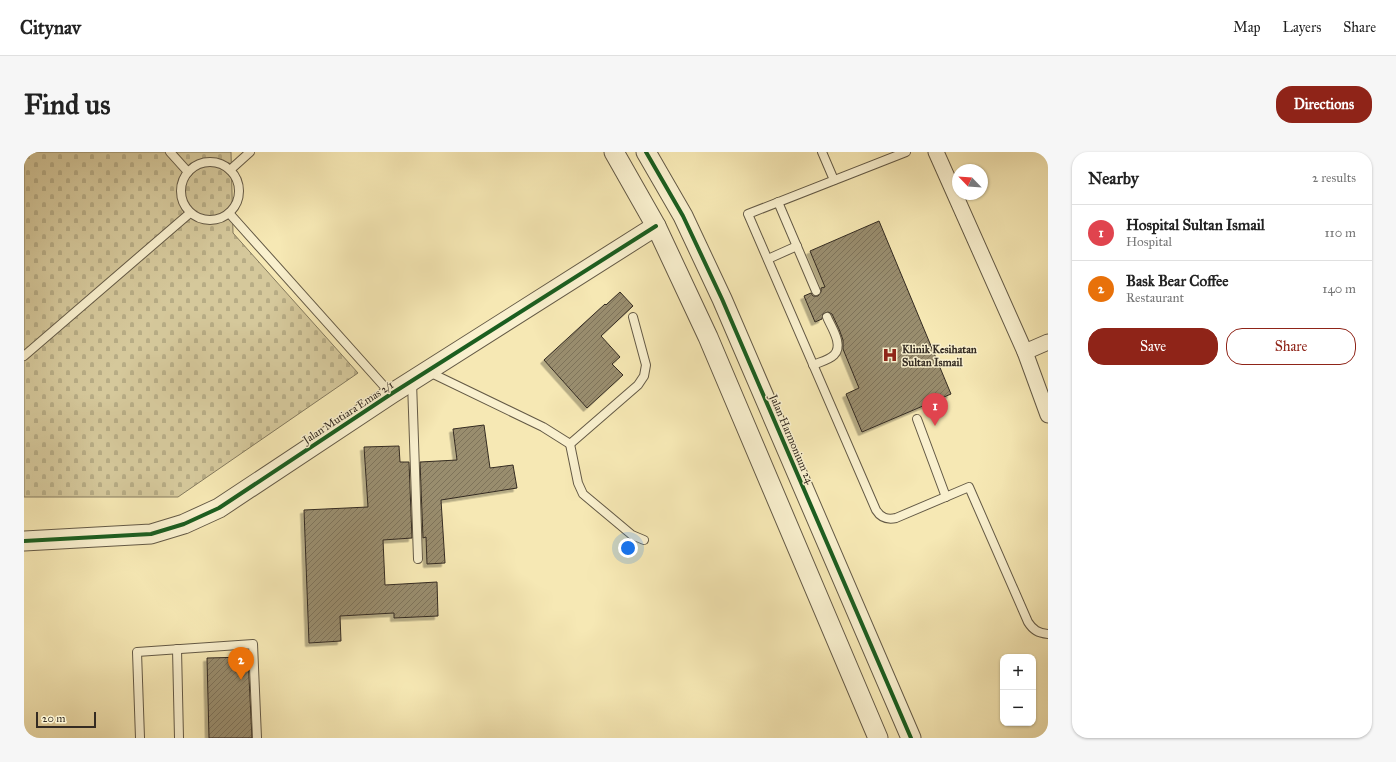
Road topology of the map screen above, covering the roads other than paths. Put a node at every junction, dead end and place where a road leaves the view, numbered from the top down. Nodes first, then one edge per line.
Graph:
1 (170, 152) edge
2 (250, 152) edge
3 (614, 152) edge
4 (646, 152) edge
5 (822, 152) edge
6 (906, 152) edge
7 (936, 152) edge
8 (230, 170) junction
9 (188, 172) junction
10 (834, 180) junction
11 (778, 202) junction
12 (190, 213) junction
13 (229, 213) junction
14 (656, 226) junction
15 (797, 246) junction
16 (768, 259) junction
17 (816, 291) dead end
18 (633, 316) dead end
19 (827, 317) dead end
20 (1048, 342) edge
21 (1025, 352) junction
22 (24, 356) edge
23 (813, 365) junction
24 (419, 376) junction
25 (391, 394) junction
26 (1048, 415) edge
27 (917, 419) dead end
28 (570, 444) junction
29 (946, 497) junction
30 (644, 540) dead end
31 (24, 541) edge
32 (418, 559) dead end
33 (1048, 634) edge
34 (177, 649) junction
35 (140, 738) edge
36 (179, 738) edge
37 (257, 738) edge
38 (878, 738) edge
39 (911, 738) edge

1 - 9 lane
2 - 8 lane
3 - 14 street
4 - 39 street, Jalan Harmonium 24
5 - 10 lane
6 - 10 lane
7 - 21 street
8 - 9 lane
8 - 13 lane
9 - 12 lane
10 - 11 lane
11 - 15 lane
11 - 16 lane
12 - 13 lane
12 - 22 lane
13 - 25 lane
14 - 24 street, Jalan Mutiara Emas 2/1
14 - 38 street
15 - 16 lane
15 - 17 lane
16 - 23 lane
18 - 28 lane
19 - 23 lane
20 - 21 street
21 - 26 street
23 - 29 lane
24 - 25 street, Jalan Mutiara Emas 2/1
24 - 28 lane
24 - 32 lane
25 - 31 street, Jalan Mutiara Emas 2/1
27 - 29 lane
28 - 30 lane
29 - 33 lane
34 - 35 lane
34 - 36 lane
34 - 37 lane

